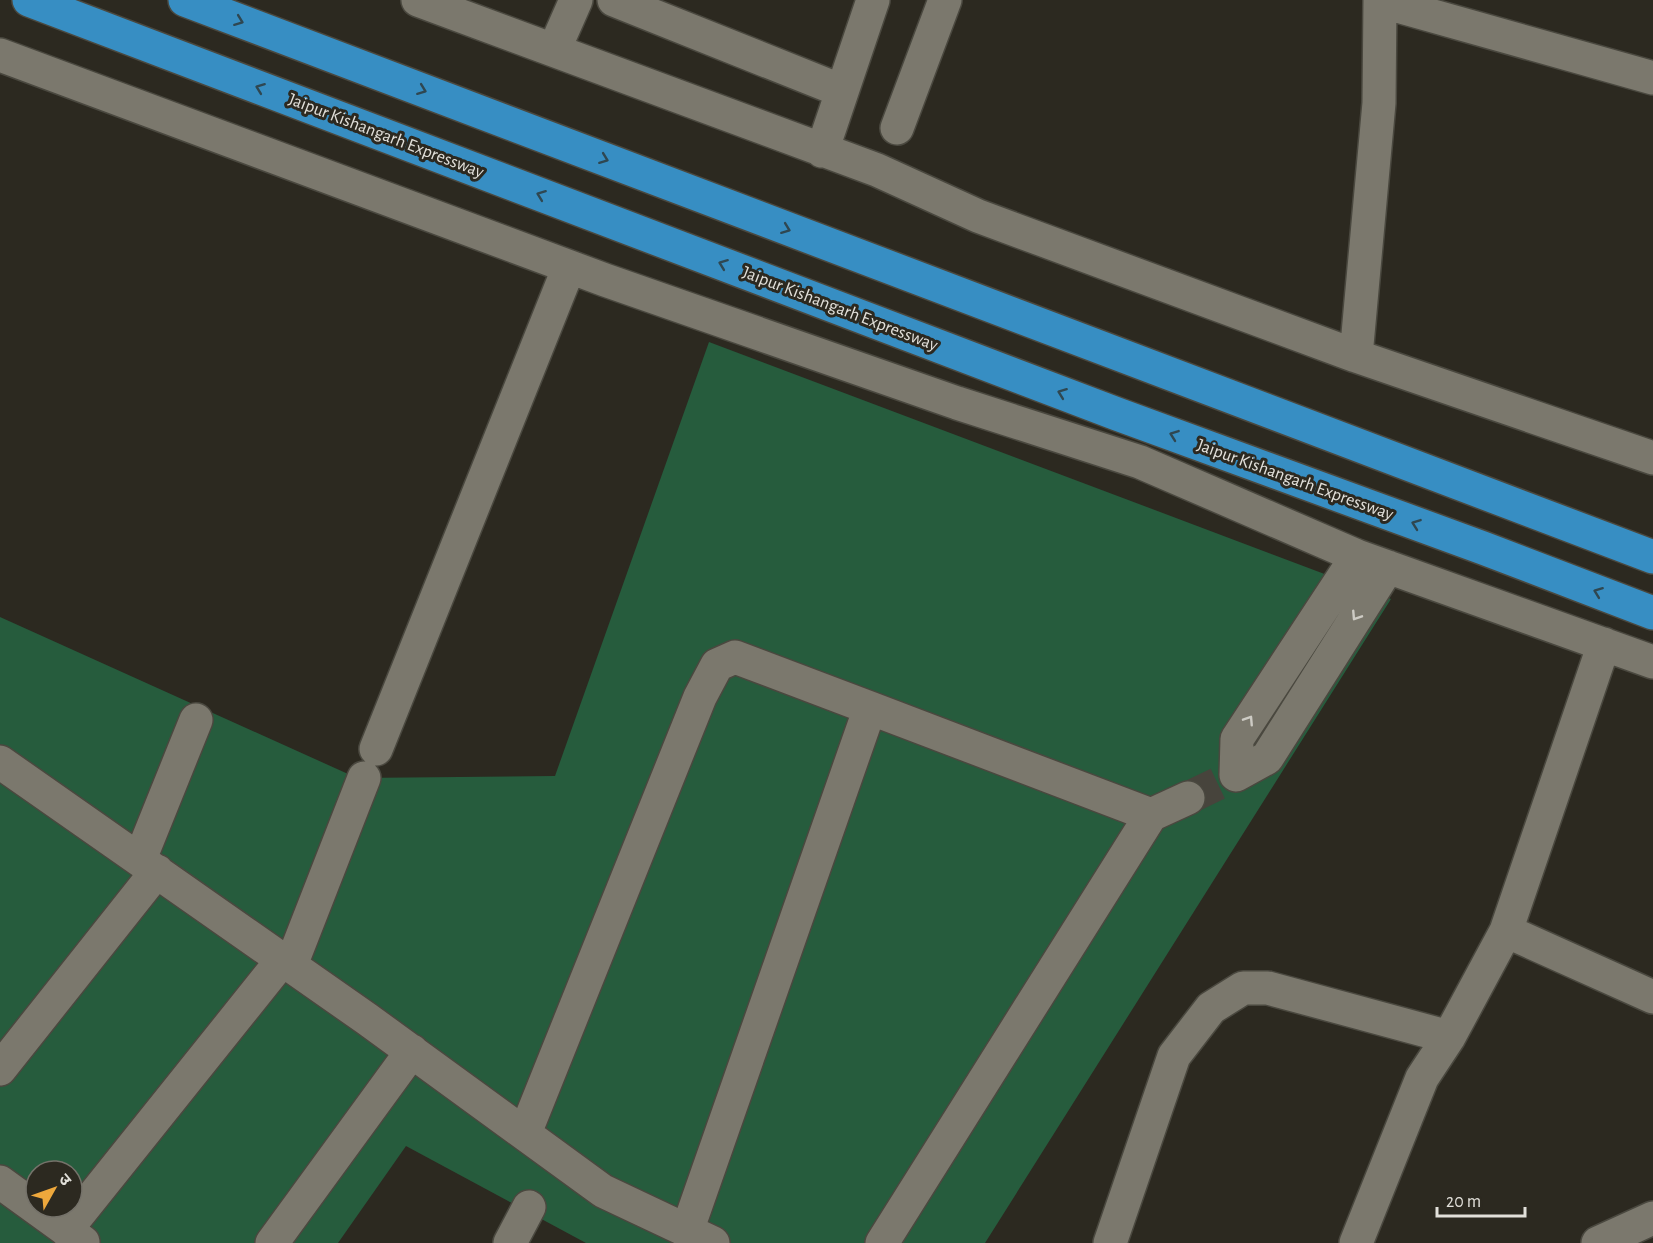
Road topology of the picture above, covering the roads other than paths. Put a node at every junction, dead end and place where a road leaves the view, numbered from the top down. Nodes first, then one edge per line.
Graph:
1 (29, 0) edge
2 (185, 0) edge
3 (418, 0) edge
4 (576, 0) edge
5 (614, 0) edge
6 (873, 0) edge
7 (945, 0) edge
8 (1380, 1) edge
9 (554, 50) junction
10 (0, 54) edge
11 (1653, 78) edge
12 (842, 92) junction
13 (897, 128) dead end
14 (822, 150) junction
15 (569, 267) junction
16 (1356, 356) junction
17 (1653, 458) edge
18 (1356, 556) junction
19 (1653, 557) edge
20 (1388, 567) junction
21 (1653, 613) edge
22 (1604, 644) junction
23 (1653, 662) edge
24 (870, 708) junction
25 (196, 720) dead end
26 (3, 770) edge
27 (1188, 798) tunnel mouth
28 (1151, 815) junction
29 (149, 865) junction
30 (1506, 931) junction
31 (287, 962) junction
32 (1653, 997) edge
33 (1449, 1037) junction
34 (412, 1051) junction
35 (0, 1069) edge
36 (525, 1133) junction
37 (0, 1182) edge
38 (529, 1207) dead end
39 (1653, 1218) edge
40 (75, 1237) edge
41 (700, 1237) edge
42 (272, 1243) edge
43 (510, 1243) edge
44 (882, 1243) edge
45 (1110, 1243) edge
46 (1356, 1243) edge
47 (1598, 1243) edge

21 -> 1 highway, Jaipur Kishangarh Expressway
2 -> 19 highway
3 - 9 street
4 - 9 street
5 - 12 street
6 - 12 street
7 - 13 street
8 - 11 street
8 - 16 street
9 - 14 street
10 - 15 street
12 - 14 street
14 - 16 street
15 - 18 street
15 - 31 street
16 - 17 street
18 - 20 street
20 -> 18 street
20 - 22 street
22 - 23 street
22 - 30 street
24 - 28 street
24 - 36 street
24 - 41 street
25 - 29 street
26 - 29 street
27 - 28 street
28 - 44 street
29 - 31 street
29 - 35 street
30 - 32 street
30 - 33 street
31 - 34 street
31 - 40 street
33 - 45 street
33 - 46 street
34 - 36 street
34 - 42 street
36 - 41 street
37 - 40 street
38 - 43 street
39 - 47 street

